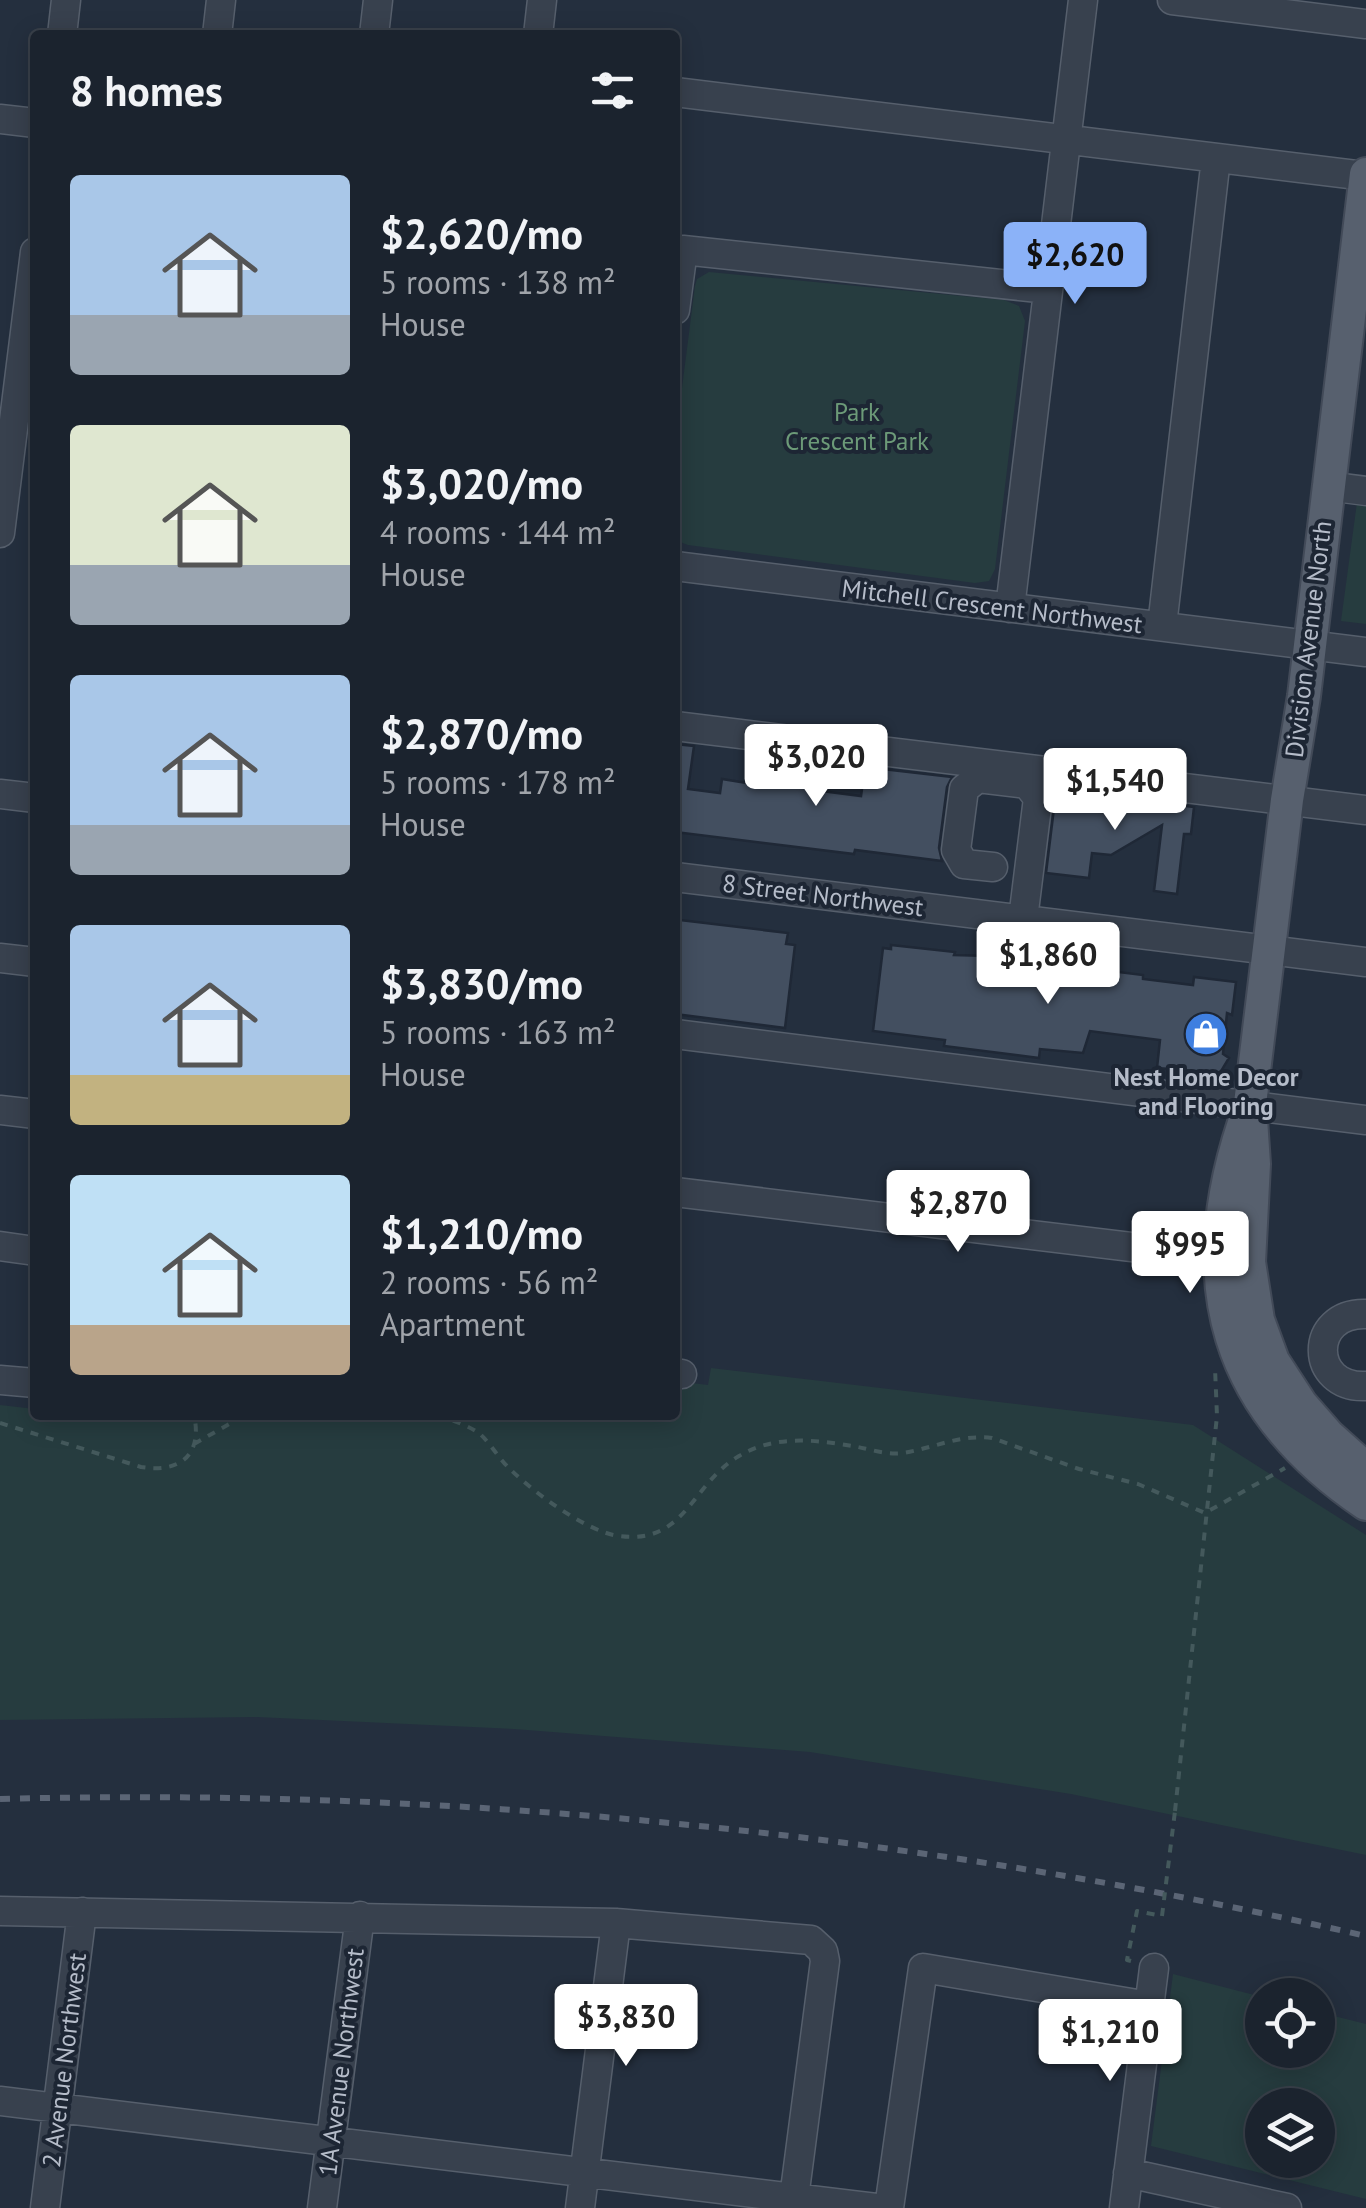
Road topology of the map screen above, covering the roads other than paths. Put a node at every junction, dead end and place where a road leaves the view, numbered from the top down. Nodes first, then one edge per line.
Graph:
1 (66, 0) edge
2 (221, 0) edge
3 (378, 0) edge
4 (542, 0) edge
5 (1083, 0) edge
6 (1172, 0) edge
7 (1366, 24) edge
8 (63, 30) edge
9 (218, 30) edge
10 (375, 30) edge
11 (539, 30) edge
12 (680, 93) edge
13 (0, 119) edge
14 (30, 122) edge
15 (1067, 140) junction
16 (1216, 158) junction
17 (1366, 175) edge
18 (680, 272) edge
19 (1048, 289) junction
20 (30, 292) edge
21 (1356, 332) edge
22 (1327, 486) junction
23 (1366, 491) edge
24 (0, 533) edge
25 (680, 567) edge
26 (1010, 608) junction
27 (1162, 626) junction
28 (1310, 644) junction
29 (1366, 652) edge
30 (680, 727) edge
31 (0, 794) edge
32 (30, 797) edge
33 (1287, 800) junction
34 (1366, 810) edge
35 (993, 867) dead end
36 (680, 878) edge
37 (1023, 919) junction
38 (1269, 950) junction
39 (0, 958) edge
40 (30, 961) edge
41 (1366, 962) edge
42 (680, 1035) edge
43 (1250, 1104) junction
44 (0, 1110) edge
45 (30, 1113) edge
46 (1366, 1120) edge
47 (680, 1193) edge
48 (0, 1246) edge
49 (30, 1249) edge
50 (1235, 1260) junction
51 (1366, 1314) edge
52 (1243, 1324) junction
53 (0, 1380) edge
54 (30, 1383) edge
55 (1366, 1386) edge
56 (1366, 1469) edge
57 (1366, 1504) edge
58 (0, 1911) edge
59 (82, 1912) junction
60 (360, 1916) junction
61 (616, 1923) junction
62 (1154, 1968) road end
63 (1149, 2006) junction
64 (0, 2101) edge
65 (58, 2108) junction
66 (330, 2142) junction
67 (584, 2172) junction
68 (1128, 2174) junction
69 (794, 2198) junction
70 (45, 2208) edge
71 (322, 2208) edge
72 (580, 2208) edge
73 (876, 2208) edge
74 (889, 2208) edge
75 (1124, 2208) edge
76 (1287, 2208) edge

1 - 8 street
2 - 9 street
3 - 10 street
4 - 11 street
5 - 15 street
6 - 7 street
12 - 15 street
13 - 14 street
15 - 16 street
15 - 19 street
16 - 17 street
16 - 27 street
17 - 21 main road, Division Avenue North
18 - 19 street
19 - 26 street
20 - 24 street
21 - 22 main road, Division Avenue North
22 - 23 street
22 - 28 main road, Division Avenue North
25 - 26 street, Mitchell Crescent Northwest
26 - 27 street, Mitchell Crescent Northwest
27 - 28 street, Mitchell Crescent Northwest
28 - 29 street, Mitchell Crescent Northwest
28 - 33 main road, Division Avenue North
30 - 33 street
31 - 32 street
33 - 34 street
33 - 38 main road, Division Avenue North
35 - 37 street
36 - 37 street, 8 Street Northwest
37 - 38 street, 8 Street Northwest
38 - 41 street, 8 Street Northwest
38 - 43 main road, Division Avenue North
39 - 40 street
42 - 43 street
43 - 46 street
43 - 50 main road, Division Avenue North
44 - 45 street
47 - 50 street
48 - 49 street
50 - 52 main road, Division Avenue North
51 - 55 street
52 - 56 main road
52 - 57 main road
53 - 54 street
58 - 59 street
59 - 60 street
59 - 65 street, 2 Avenue Northwest
60 - 61 street
60 - 66 street, 1A Avenue Northwest
61 - 67 street
61 - 69 street
62 - 63 street
63 - 68 street
63 - 74 street
64 - 65 street
65 - 66 street
65 - 70 street, 2 Avenue Northwest
66 - 67 street
66 - 71 street, 1A Avenue Northwest
67 - 69 street
67 - 72 street
68 - 75 street
68 - 76 street
69 - 73 street

